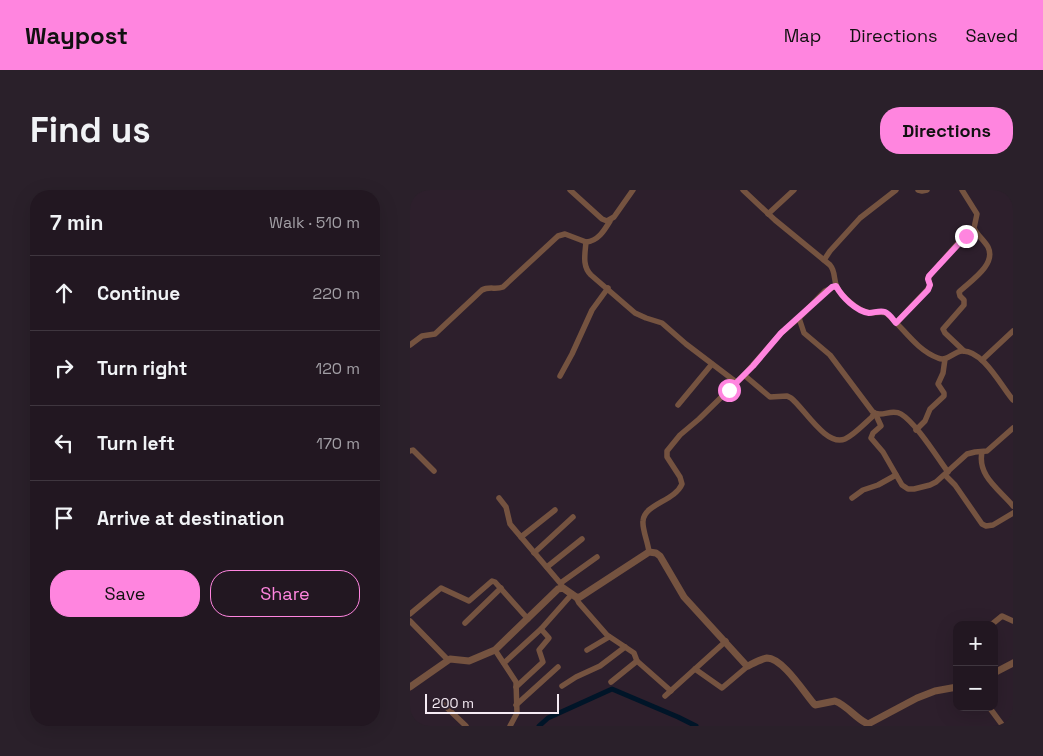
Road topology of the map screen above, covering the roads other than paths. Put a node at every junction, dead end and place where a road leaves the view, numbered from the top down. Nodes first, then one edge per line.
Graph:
1 (570, 190) edge
2 (633, 190) edge
3 (743, 190) edge
4 (794, 190) edge
5 (896, 190) edge
6 (918, 190) edge
7 (927, 190) edge
8 (962, 190) edge
9 (768, 214) junction
10 (610, 221) junction
11 (974, 230) junction
12 (586, 242) junction
13 (824, 260) junction
14 (836, 286) junction
15 (608, 288) junction
16 (799, 318) junction
17 (896, 323) junction
18 (1013, 331) edge
19 (410, 346) edge
20 (964, 351) junction
21 (945, 359) junction
22 (982, 360) junction
23 (712, 364) junction
24 (744, 375) junction
25 (560, 376) dead end
26 (736, 382) junction
27 (1013, 400) edge
28 (678, 405) dead end
29 (875, 414) junction
30 (1013, 428) edge
31 (916, 430) junction
32 (410, 450) edge
33 (982, 452) junction
34 (434, 471) dead end
35 (946, 473) junction
36 (896, 476) junction
37 (499, 498) dead end
38 (852, 498) dead end
39 (1013, 506) edge
40 (555, 510) dead end
41 (1013, 513) edge
42 (573, 517) dead end
43 (521, 536) junction
44 (582, 539) dead end
45 (534, 552) junction
46 (649, 552) junction
47 (597, 557) dead end
48 (547, 567) junction
49 (561, 586) junction
50 (501, 588) junction
51 (574, 596) junction
52 (410, 614) edge
53 (528, 619) junction
54 (410, 621) edge
55 (996, 621) edge
56 (1013, 621) edge
57 (465, 623) dead end
58 (541, 630) junction
59 (609, 637) junction
60 (726, 641) junction
61 (624, 647) junction
62 (495, 650) junction
63 (586, 650) dead end
64 (448, 660) junction
65 (638, 661) junction
66 (504, 663) junction
67 (1013, 663) edge
68 (748, 666) junction
69 (558, 667) dead end
70 (695, 669) junction
71 (998, 671) edge
72 (611, 682) dead end
73 (562, 686) dead end
74 (410, 687) edge
75 (516, 688) junction
76 (953, 688) edge
77 (671, 691) junction
78 (665, 696) dead end
79 (444, 705) dead end
80 (516, 705) junction
81 (993, 711) edge
82 (466, 726) edge
83 (510, 726) edge
84 (1003, 726) edge

1 - 10 street
2 - 10 street
3 - 9 street
4 - 9 street
5 - 13 street
6 - 7 street
8 - 11 street
9 - 13 street
10 - 12 street
11 - 17 street
11 - 20 street
12 - 15 street
12 - 19 street
13 - 14 street
14 - 16 street
14 - 17 street
15 - 23 street
15 - 25 street
16 - 24 street
16 - 29 street
17 - 21 street
18 - 22 street
20 - 21 street
20 - 22 street
21 - 31 street
22 - 27 street
23 - 26 street
23 - 28 street
24 - 26 street
24 - 29 street
26 - 46 street
29 - 31 street
29 - 36 street
30 - 33 street
31 - 35 street
32 - 34 street
33 - 35 street
33 - 39 street
35 - 36 street
35 - 41 street
36 - 38 street
37 - 43 street
40 - 43 street
42 - 45 street
43 - 45 street
44 - 48 street
45 - 48 street
46 - 51 street
46 - 60 street
47 - 49 street
48 - 49 street
49 - 51 street
49 - 53 street
50 - 52 street
50 - 53 street
50 - 57 street
51 - 58 street
51 - 59 street
53 - 62 street
54 - 64 street
55 - 56 street
58 - 66 street
58 - 75 street
59 - 61 street
59 - 63 street
60 - 68 street
60 - 70 street
61 - 65 street
61 - 73 street
62 - 64 street
62 - 66 street
64 - 74 street
65 - 72 street
65 - 77 street
66 - 75 street
67 - 71 street
68 - 70 street
68 - 76 street
69 - 80 street
70 - 77 street
75 - 80 street
77 - 78 street
79 - 82 street
80 - 83 street
81 - 84 street

